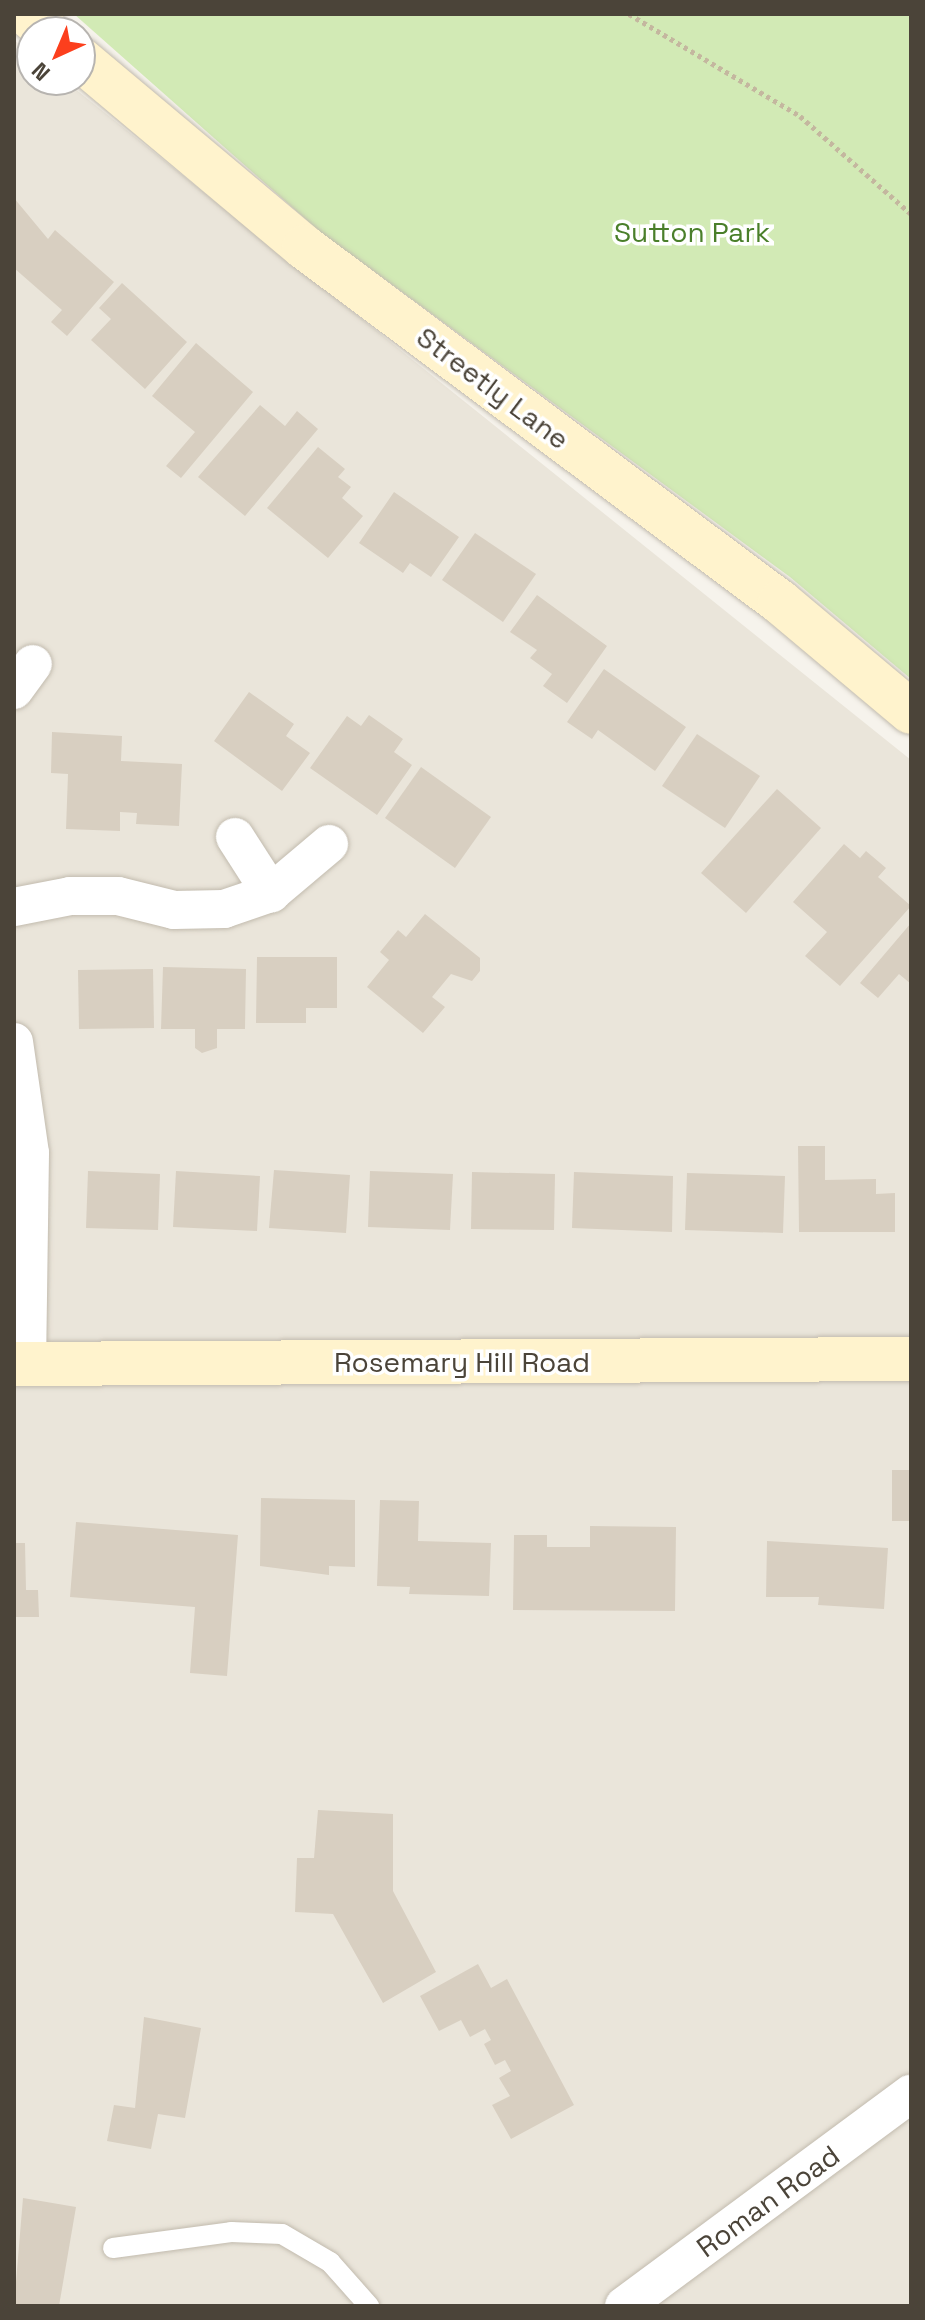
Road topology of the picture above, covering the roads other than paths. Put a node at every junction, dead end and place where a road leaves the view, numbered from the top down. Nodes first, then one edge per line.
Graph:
1 (96, 72) edge
2 (911, 712) edge
3 (235, 837) dead end
4 (329, 844) dead end
5 (271, 893) junction
6 (14, 907) edge
7 (14, 1042) edge
8 (911, 1359) edge
9 (20, 1364) edge
10 (911, 2094) edge
11 (113, 2248) dead end
12 (369, 2306) edge
13 (624, 2306) edge

1 - 2 main road, Streetly Lane
3 - 5 street
4 - 5 street
5 - 6 street
7 - 9 street
8 - 9 main road, Rosemary Hill Road
10 - 13 street, Roman Road
11 - 12 lane

